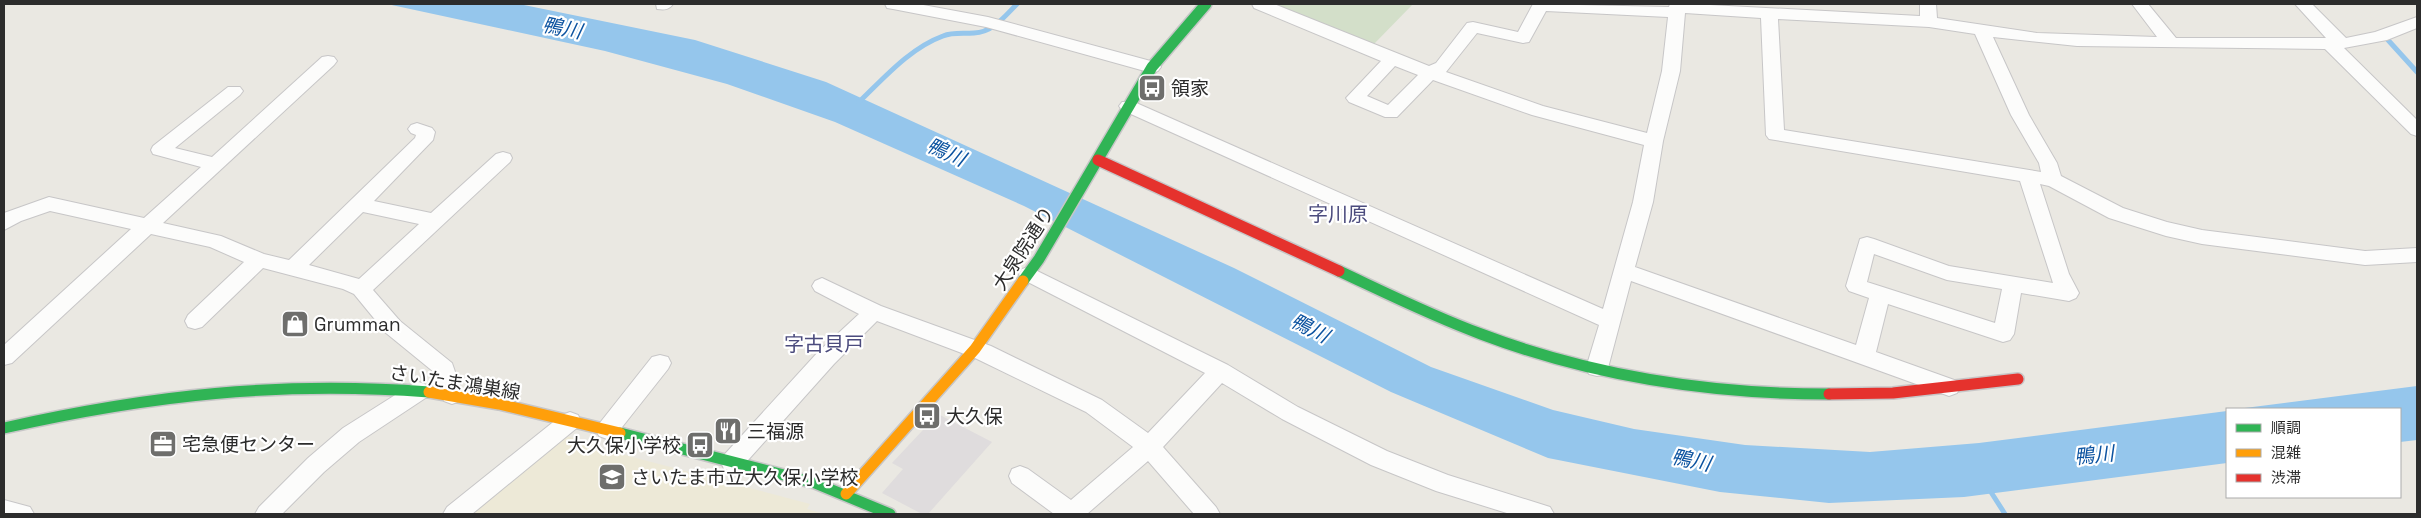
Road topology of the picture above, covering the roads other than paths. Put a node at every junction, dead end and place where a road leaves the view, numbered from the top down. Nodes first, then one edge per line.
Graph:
1 (894, 4) edge
2 (1206, 4) edge
3 (1260, 4) edge
4 (1928, 4) edge
5 (2140, 4) edge
6 (2303, 4) edge
7 (1677, 8) edge
8 (1769, 13) junction
9 (1928, 22) junction
10 (2415, 26) edge
11 (1982, 30) junction
12 (2171, 43) junction
13 (2335, 44) junction
14 (1392, 59) junction
15 (328, 61) dead end
16 (1152, 67) junction
17 (1431, 72) junction
18 (234, 91) dead end
19 (1128, 106) junction
20 (417, 129) dead end
21 (2417, 130) edge
22 (1654, 141) junction
23 (503, 158) dead end
24 (1098, 160) junction
25 (215, 164) junction
26 (2028, 176) junction
27 (2053, 180) junction
28 (359, 204) junction
29 (434, 221) junction
30 (4, 223) edge
31 (148, 226) junction
32 (2417, 255) edge
33 (259, 260) junction
34 (1034, 266) junction
35 (294, 270) junction
36 (1624, 271) junction
37 (2013, 284) junction
38 (822, 286) dead end
39 (361, 289) junction
40 (1880, 294) junction
41 (874, 312) junction
42 (195, 320) dead end
43 (1610, 321) junction
44 (974, 349) junction
45 (1864, 356) junction
46 (4, 357) edge
47 (660, 363) dead end
48 (1596, 368) junction
49 (1220, 371) junction
50 (2018, 379) dead end
51 (1949, 387) junction
52 (419, 391) junction
53 (452, 395) junction
54 (570, 421) junction
55 (4, 428) edge
56 (608, 430) junction
57 (1149, 447) junction
58 (732, 462) junction
59 (1020, 476) dead end
60 (846, 494) junction
61 (4, 510) edge
62 (22, 514) edge
63 (267, 514) edge
64 (455, 514) edge
65 (890, 514) edge
66 (1072, 514) edge
67 (1208, 514) edge
68 (1542, 514) edge

1 - 16 street
2 - 16 street, 大泉院通り
3 - 14 street
4 - 9 street
5 - 12 street
6 - 13 street
7 - 8 street
7 - 17 street
7 - 22 street
8 - 9 street
8 - 26 street
9 - 11 street
10 - 13 street
11 - 12 street
11 - 27 street
12 - 13 street
13 - 21 street
14 - 17 street
14 - 17 street
15 - 25 street
16 - 19 street, 大泉院通り
17 - 22 street
18 - 25 street
19 - 24 street, 大泉院通り
19 - 43 street
20 - 28 street
22 - 36 street
23 - 29 street
24 - 34 street, 大泉院通り
24 - 48 street
25 - 31 street
26 - 27 street
26 - 37 street
27 - 32 street
28 - 29 street
28 - 35 street
29 - 39 street
30 - 31 street
31 - 33 street
31 - 46 street
33 - 35 street
33 - 42 street
34 - 44 street, 大泉院通り
34 - 49 street
35 - 39 street
36 - 43 street
36 - 45 street
37 - 40 street
37 - 40 street
38 - 41 street
39 - 53 street
40 - 45 street
41 - 44 street
41 - 58 street
43 - 48 street
44 - 57 street
44 - 60 street, 大泉院通り
45 - 51 street
47 - 56 street
48 - 51 street
49 - 57 street
49 - 68 street
50 - 51 street
52 - 53 street, さいたま鴻巣線
52 - 55 street, さいたま鴻巣線
52 - 63 street
53 - 54 street, さいたま鴻巣線
54 - 56 street, さいたま鴻巣線
54 - 64 street
56 - 58 street, さいたま鴻巣線
57 - 66 street
57 - 67 street
58 - 60 street, さいたま鴻巣線
59 - 66 street
60 - 65 street, さいたま鴻巣線
61 - 62 street

